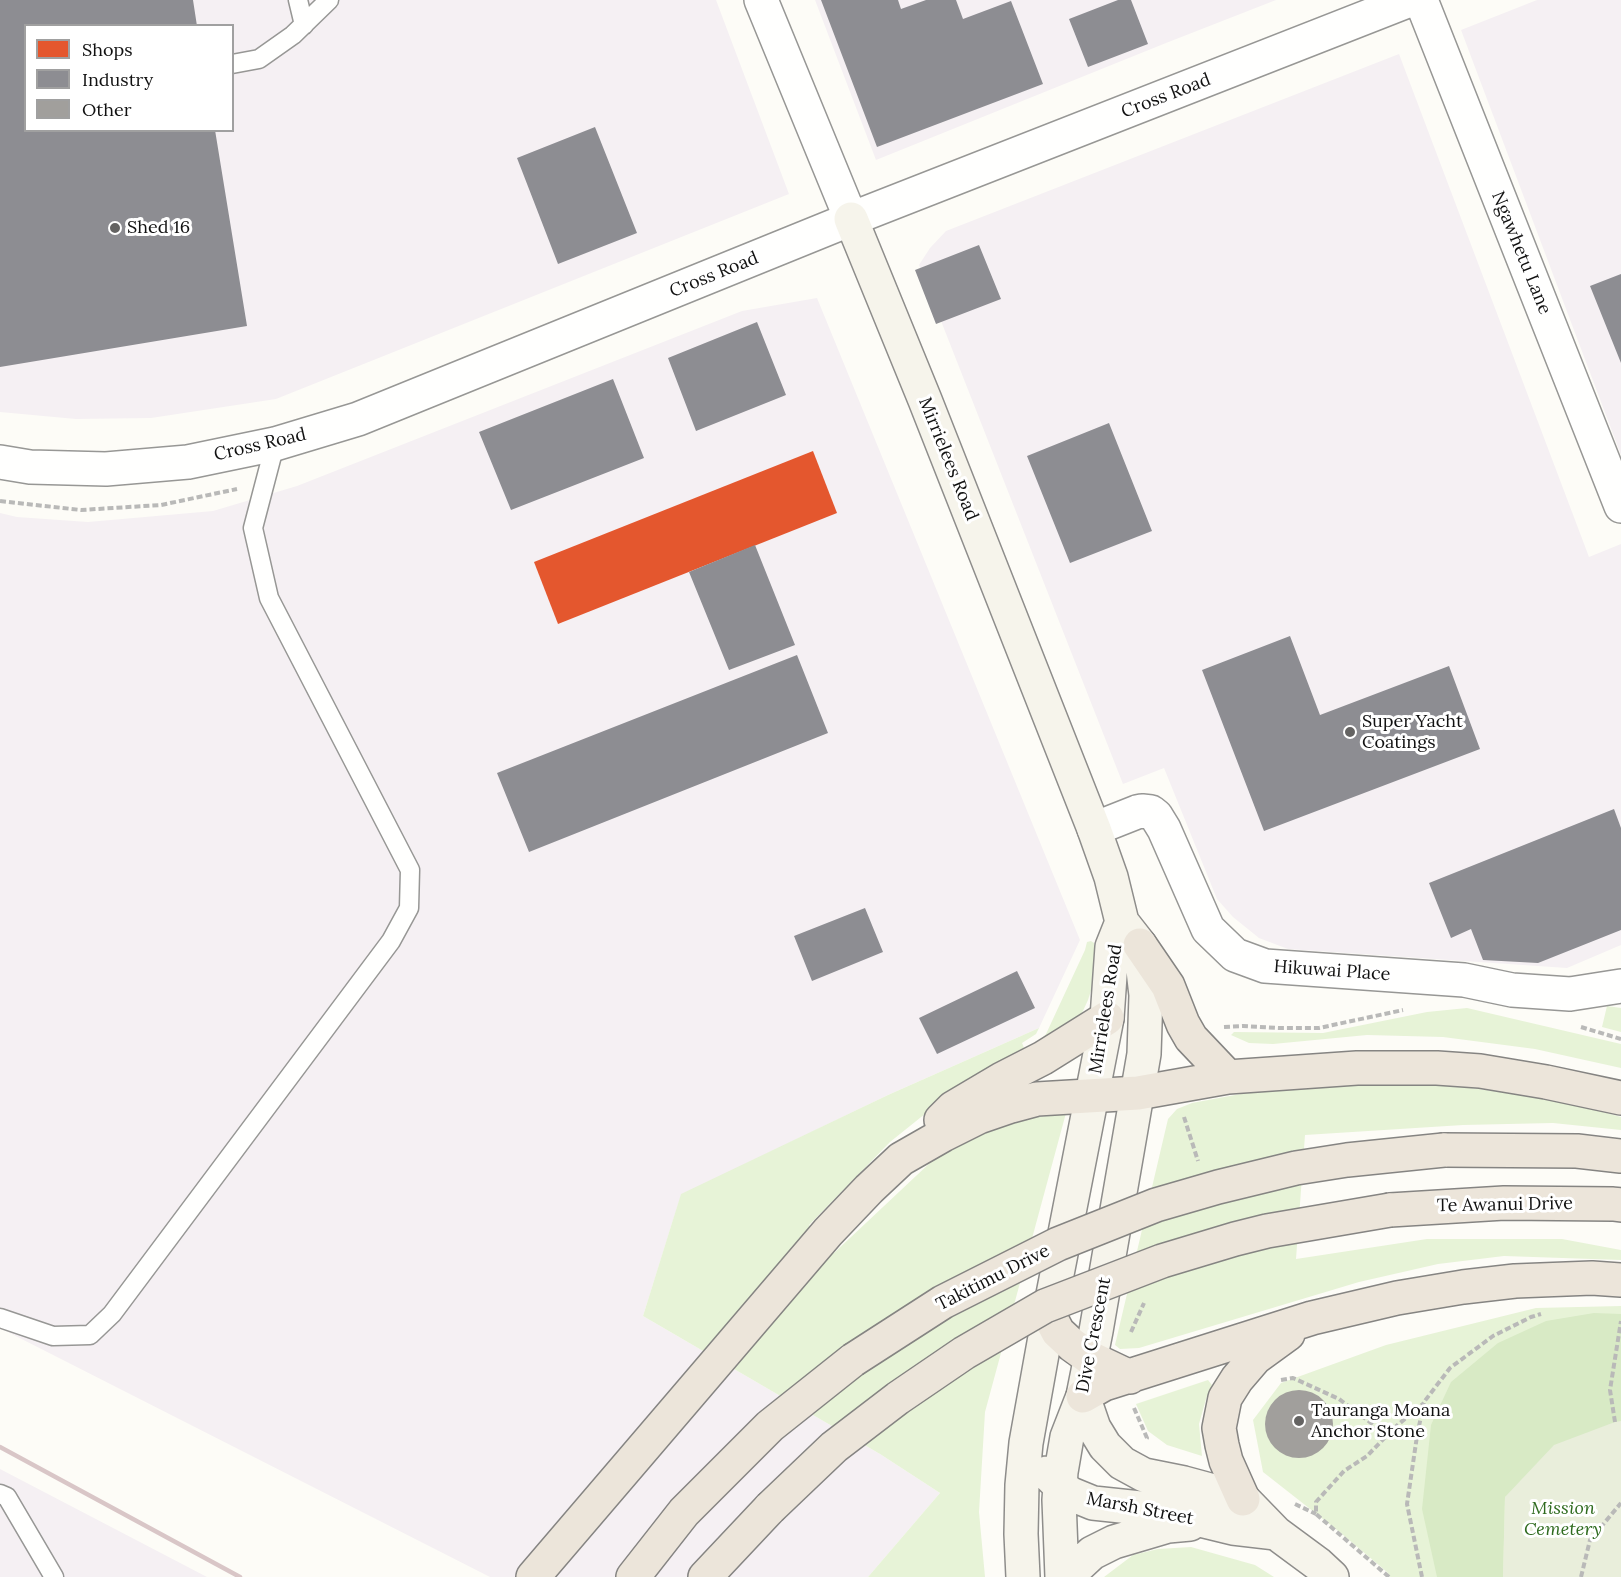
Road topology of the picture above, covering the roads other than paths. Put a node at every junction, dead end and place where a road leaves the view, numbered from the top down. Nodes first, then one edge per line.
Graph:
1 (298, 0) edge
2 (329, 0) edge
3 (761, 0) edge
4 (1410, 0) edge
5 (1420, 0) edge
6 (304, 25) junction
7 (234, 64) edge
8 (851, 219) junction
9 (275, 444) junction
10 (0, 462) edge
11 (1621, 506) edge
12 (1095, 829) junction
13 (1131, 934) junction
14 (1621, 986) edge
15 (1107, 1018) junction
16 (1228, 1077) junction
17 (1138, 1093) junction
18 (1092, 1095) junction
19 (1621, 1098) edge
20 (1621, 1156) edge
21 (901, 1159) junction
22 (1621, 1205) edge
23 (1621, 1280) edge
24 (1049, 1315) junction
25 (0, 1318) edge
26 (1312, 1318) junction
27 (1090, 1358) junction
28 (1131, 1377) junction
29 (1083, 1396) junction
30 (1026, 1443) junction
31 (1060, 1486) junction
32 (0, 1494) edge
33 (1243, 1499) junction
34 (770, 1508) junction
35 (684, 1512) junction
36 (1206, 1521) junction
37 (1276, 1533) junction
38 (54, 1577) edge
39 (533, 1577) edge
40 (606, 1577) edge
41 (633, 1577) edge
42 (705, 1577) edge
43 (735, 1577) edge
44 (1023, 1577) edge
45 (1064, 1577) edge
46 (1332, 1577) edge

1 - 6 lane
2 - 6 lane
3 - 8 street, Mirrielees Road
4 - 8 street, Cross Road
5 - 11 street, Ngawhetu Lane
6 - 7 lane
8 - 9 street, Cross Road
8 - 12 main road, Mirrielees Road
9 - 10 street, Cross Road
9 - 25 lane
12 - 13 main road, Mirrielees Road
12 - 14 street, Hikuwai Place
13 - 15 main road, Mirrielees Road
13 - 16 highway
13 - 17 main road, Mirrielees Road
15 - 18 main road, Mirrielees Road
15 - 21 highway
16 - 17 highway
16 - 19 highway
17 - 18 highway
17 - 27 main road, Dive Crescent
18 - 21 highway
18 - 24 main road
20 - 35 highway, Takitimu Drive, bridge
21 - 39 highway
22 - 34 highway, Te Awanui Drive, bridge
23 - 26 highway
24 - 27 highway
24 - 30 main road
26 - 28 highway
26 - 33 highway
27 - 28 highway
27 - 29 main road, Dive Crescent
28 - 29 highway
29 - 31 main road, Dive Crescent
29 - 33 main road, Marsh Street
30 - 31 main road, Marsh Street
30 - 44 main road
31 - 36 main road, Marsh Street
31 - 45 main road, Dive Crescent
32 - 38 lane
33 - 37 main road, Marsh Street
34 - 42 highway
34 - 43 highway
35 - 40 highway
35 - 41 highway, Takitimu Drive
36 - 37 main road, Marsh Street
36 - 45 main road
37 - 46 main road, Marsh Street

